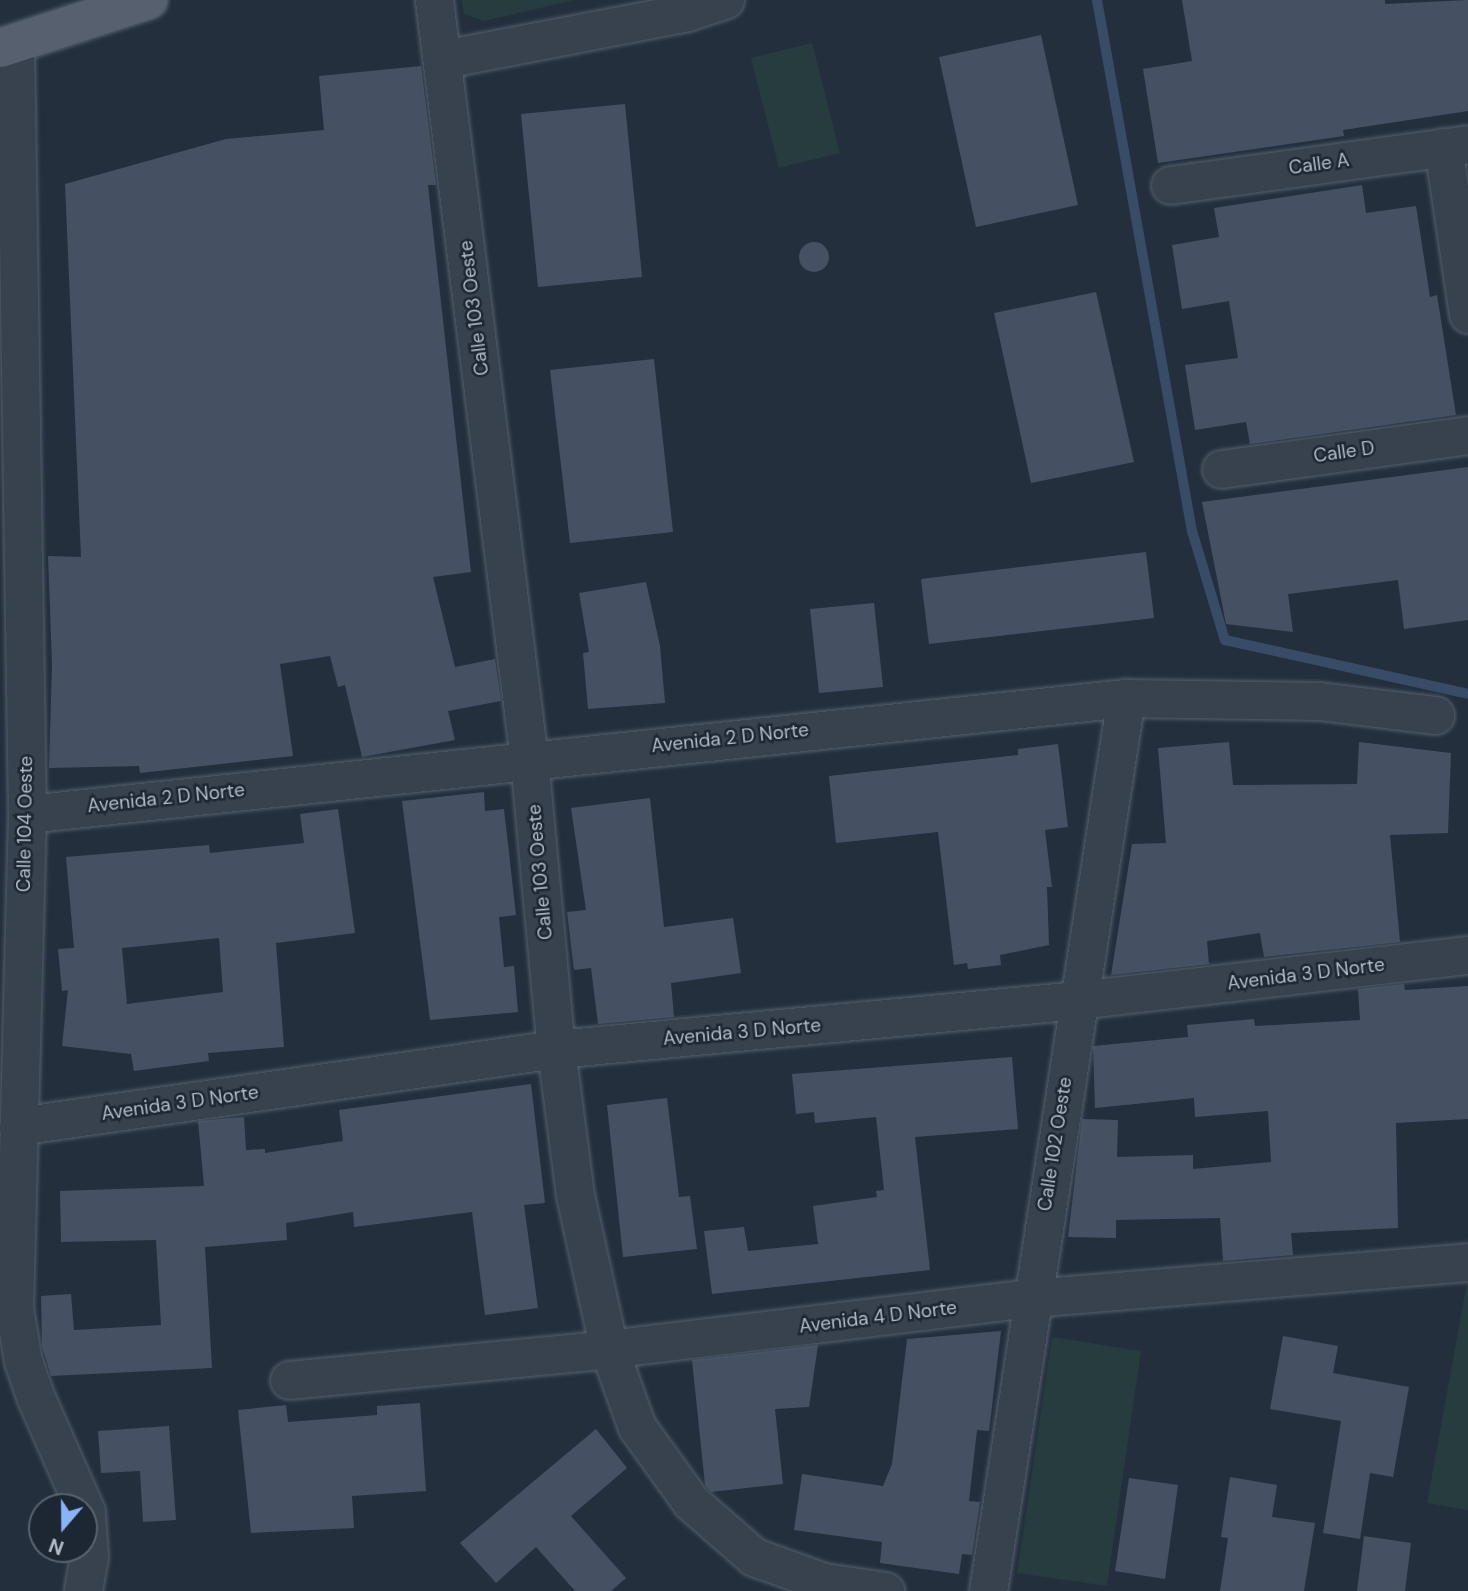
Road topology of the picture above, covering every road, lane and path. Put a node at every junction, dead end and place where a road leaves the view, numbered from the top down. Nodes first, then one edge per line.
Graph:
1 (148, 0) edge
2 (434, 0) edge
3 (725, 0) edge
4 (7, 45) edge
5 (444, 59) junction
6 (1456, 145) edge
7 (1170, 184) dead end
8 (1468, 314) edge
9 (1468, 435) edge
10 (1221, 469) dead end
11 (1126, 698) junction
12 (1435, 715) dead end
13 (530, 759) junction
14 (27, 814) junction
15 (1468, 956) edge
16 (1078, 1000) junction
17 (556, 1049) junction
18 (18, 1126) junction
19 (1468, 1262) edge
20 (1031, 1298) junction
21 (608, 1349) junction
22 (289, 1380) dead end
23 (83, 1591) edge
24 (885, 1591) edge
25 (988, 1591) edge

1 - 4 main road
2 - 5 street, Calle 103 Oeste
3 - 5 street
4 - 14 street, Calle 104 Oeste
5 - 13 street, Calle 103 Oeste
6 - 7 street, Calle A
6 - 8 street
9 - 10 street, Calle D
11 - 12 street, Avenida 2 D Norte
11 - 13 street, Avenida 2 D Norte
11 - 16 street, Calle 102 Oeste
13 - 14 street, Avenida 2 D Norte
13 - 17 street, Calle 103 Oeste
14 - 18 street, Calle 104 Oeste
15 - 16 street, Avenida 3 D Norte
16 - 17 street, Avenida 3 D Norte
16 - 20 street, Calle 102 Oeste
17 - 18 street, Avenida 3 D Norte
17 - 21 street, Calle 103 Oeste
18 - 23 street, Calle 104 Oeste
19 - 20 street, Avenida 4 D Norte
20 - 21 street, Avenida 4 D Norte
20 - 25 street, Calle 102 Oeste
21 - 22 street, Avenida 4 D Norte
21 - 24 street, Calle 103 Oeste

